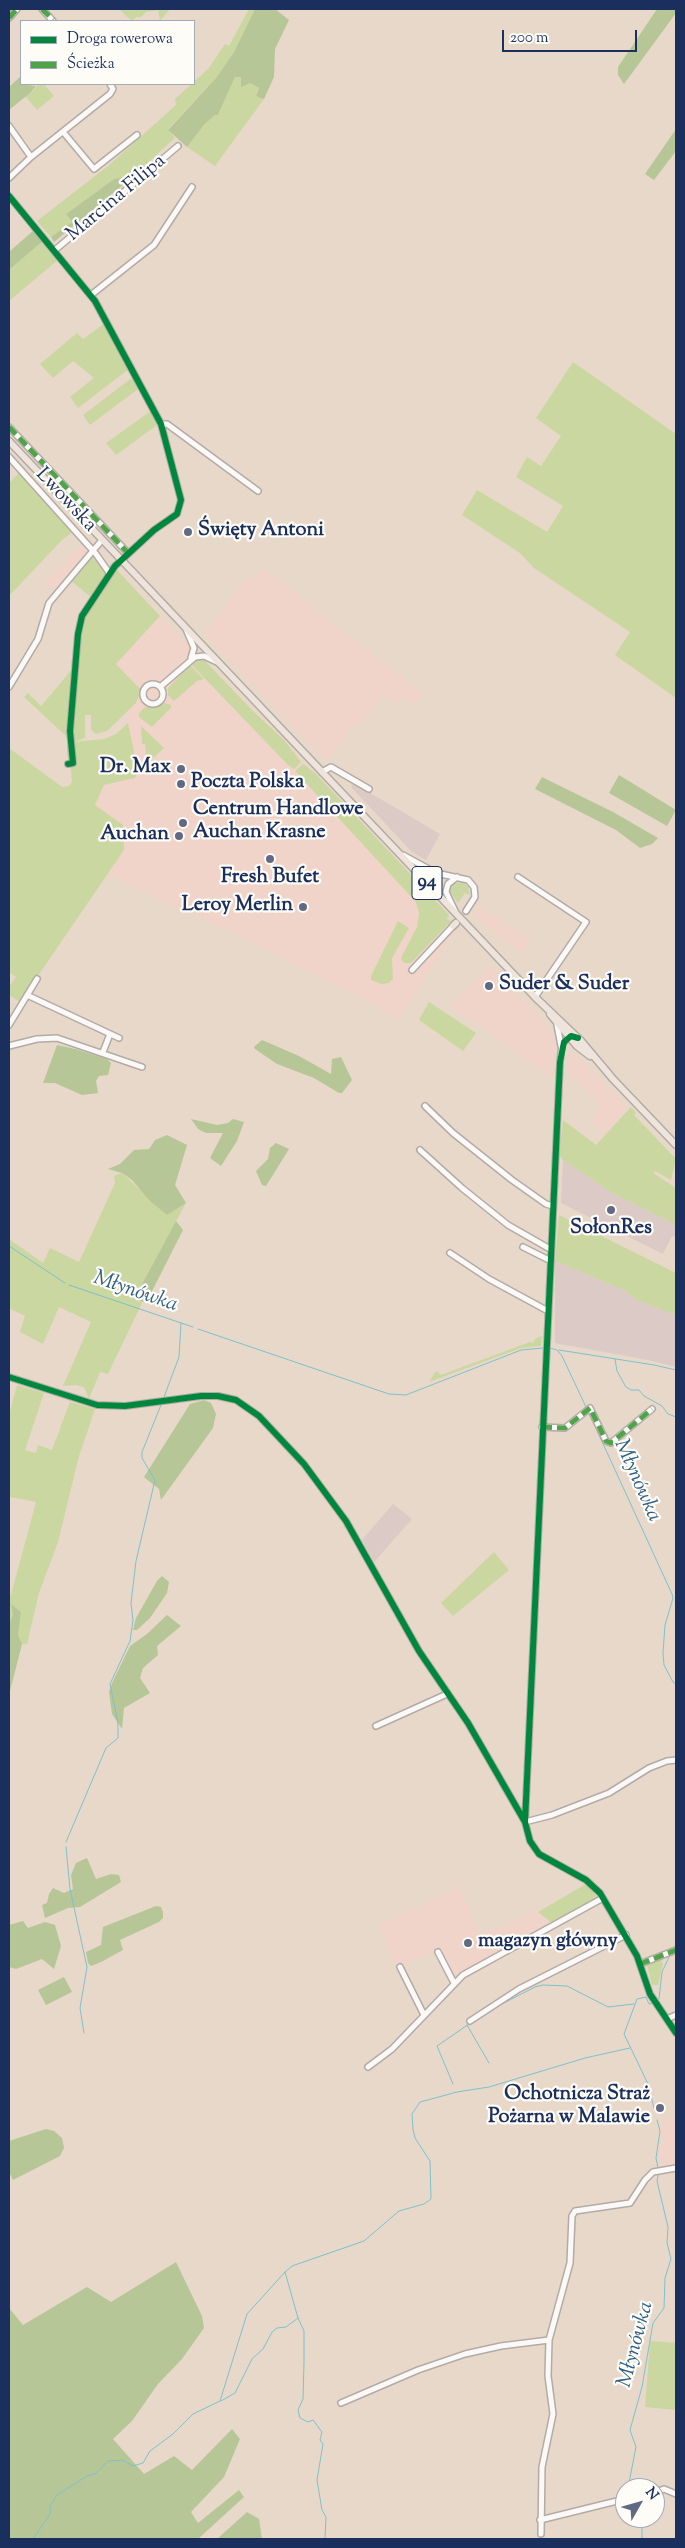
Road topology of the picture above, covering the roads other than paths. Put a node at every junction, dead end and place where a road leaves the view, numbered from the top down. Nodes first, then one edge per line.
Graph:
1 (17, 9) edge
2 (42, 9) edge
3 (9, 18) edge
4 (52, 20) edge
5 (111, 85) edge
6 (9, 126) edge
7 (64, 133) junction
8 (137, 135) dead end
9 (178, 146) dead end
10 (31, 157) junction
11 (9, 178) edge
12 (192, 187) dead end
13 (9, 196) edge
14 (55, 250) junction
15 (91, 295) junction
16 (161, 424) junction
17 (9, 427) edge
18 (9, 441) edge
19 (29, 448) junction
20 (22, 455) junction
21 (36, 456) junction
22 (9, 457) edge
23 (29, 462) junction
24 (44, 465) junction
25 (37, 472) junction
26 (59, 480) junction
27 (52, 487) junction
28 (258, 490) dead end
29 (71, 493) junction
30 (64, 500) junction
31 (84, 521) junction
32 (74, 529) junction
33 (102, 540) junction
34 (94, 551) junction
35 (128, 553) junction
36 (121, 560) junction
37 (110, 574) junction
38 (186, 629) junction
39 (190, 660) junction
40 (219, 663) junction
41 (9, 686) edge
42 (160, 687) dead end
43 (68, 764) dead end
44 (322, 772) junction
45 (369, 789) dead end
46 (398, 852) junction
47 (457, 877) junction
48 (518, 877) dead end
49 (466, 911) dead end
50 (457, 913) junction
51 (454, 925) dead end
52 (412, 970) dead end
53 (37, 979) dead end
54 (27, 995) junction
55 (535, 997) junction
56 (545, 1007) junction
57 (557, 1024) junction
58 (565, 1024) junction
59 (9, 1025) edge
60 (110, 1034) junction
61 (569, 1037) junction
62 (119, 1038) dead end
63 (578, 1038) junction
64 (9, 1046) edge
65 (561, 1047) junction
66 (103, 1052) junction
67 (600, 1064) junction
68 (142, 1067) dead end
69 (425, 1106) dead end
70 (676, 1145) edge
71 (420, 1150) dead end
72 (554, 1206) junction
73 (523, 1247) dead end
74 (550, 1248) junction
75 (450, 1253) dead end
76 (551, 1261) junction
77 (548, 1311) junction
78 (9, 1376) edge
79 (652, 1409) dead end
80 (542, 1427) junction
81 (447, 1694) junction
82 (376, 1726) dead end
83 (676, 1760) edge
84 (524, 1822) junction
85 (603, 1898) junction
86 (626, 1936) junction
87 (676, 1950) edge
88 (438, 1952) dead end
89 (640, 1964) junction
90 (400, 1967) dead end
91 (454, 1983) junction
92 (424, 2015) junction
93 (676, 2015) edge
94 (667, 2019) junction
95 (470, 2021) dead end
96 (676, 2033) edge
97 (368, 2067) dead end
98 (676, 2168) edge
99 (549, 2340) junction
100 (341, 2403) dead end
101 (615, 2501) edge
102 (540, 2520) junction
103 (541, 2534) dead end

1 - 3 street
2 - 4 street
5 - 7 street
6 - 10 street
7 - 8 street
7 - 10 street
9 - 14 street, Marcina Filipa
10 - 11 street
12 - 15 street, Marcina Filipa
13 - 14 street, Marcina Filipa
14 - 15 street, Marcina Filipa
15 - 16 street, Marcina Filipa
16 - 28 street
16 - 35 street, Marcina Filipa
17 - 19 street
18 - 20 main road, Lwowska / 94
19 - 20 street
19 - 21 street
20 - 23 main road, Lwowska / 94
21 - 23 street
21 - 24 street
22 - 32 street
23 - 25 main road, Lwowska / 94
24 - 25 street
24 - 26 street
25 - 27 main road, Lwowska / 94
26 - 27 street
26 - 29 street
27 - 30 main road, Lwowska / 94
29 - 30 street
29 - 35 street
30 - 31 main road, Lwowska / 94
31 - 32 street
31 - 33 main road, Lwowska / 94
32 - 34 street
33 - 34 street
33 - 36 main road, Lwowska / 94
34 - 37 street
34 - 41 street
35 - 36 street
36 - 37 street
36 - 38 main road, 94
37 - 43 street
38 - 39 street
38 - 40 main road, 94
39 - 40 street
39 - 42 street
40 - 44 main road, 94
44 - 45 street
44 - 46 main road, 94
46 - 47 street
46 - 50 main road, 94
47 - 49 street
47 - 50 street
48 - 55 street
50 - 55 main road, 94
51 - 52 street
53 - 54 street
54 - 59 street
54 - 60 street
55 - 56 main road, 94
56 - 57 main road, 94
56 - 58 main road, 94
57 - 61 main road, 94
57 - 65 street
58 - 61 street
58 - 63 main road, 94
60 - 62 street
60 - 66 street
61 - 63 street
61 - 65 street
61 - 67 main road, 94
63 - 67 main road, 94
64 - 66 street
65 - 72 street
66 - 68 street
67 - 70 main road, 94
69 - 72 street
71 - 74 street
72 - 74 street
73 - 76 street
74 - 76 street
75 - 77 street
76 - 77 street
77 - 80 street
78 - 81 street
79 - 80 street
80 - 84 street
81 - 82 street
81 - 84 street
83 - 84 street
84 - 85 street
85 - 86 street
85 - 91 street
86 - 89 street
86 - 95 street
87 - 89 street
88 - 91 street
89 - 94 street
90 - 92 street
91 - 92 street
92 - 97 street
93 - 94 street
94 - 96 street
98 - 99 street
99 - 100 street
99 - 102 street
101 - 102 street
102 - 103 street

